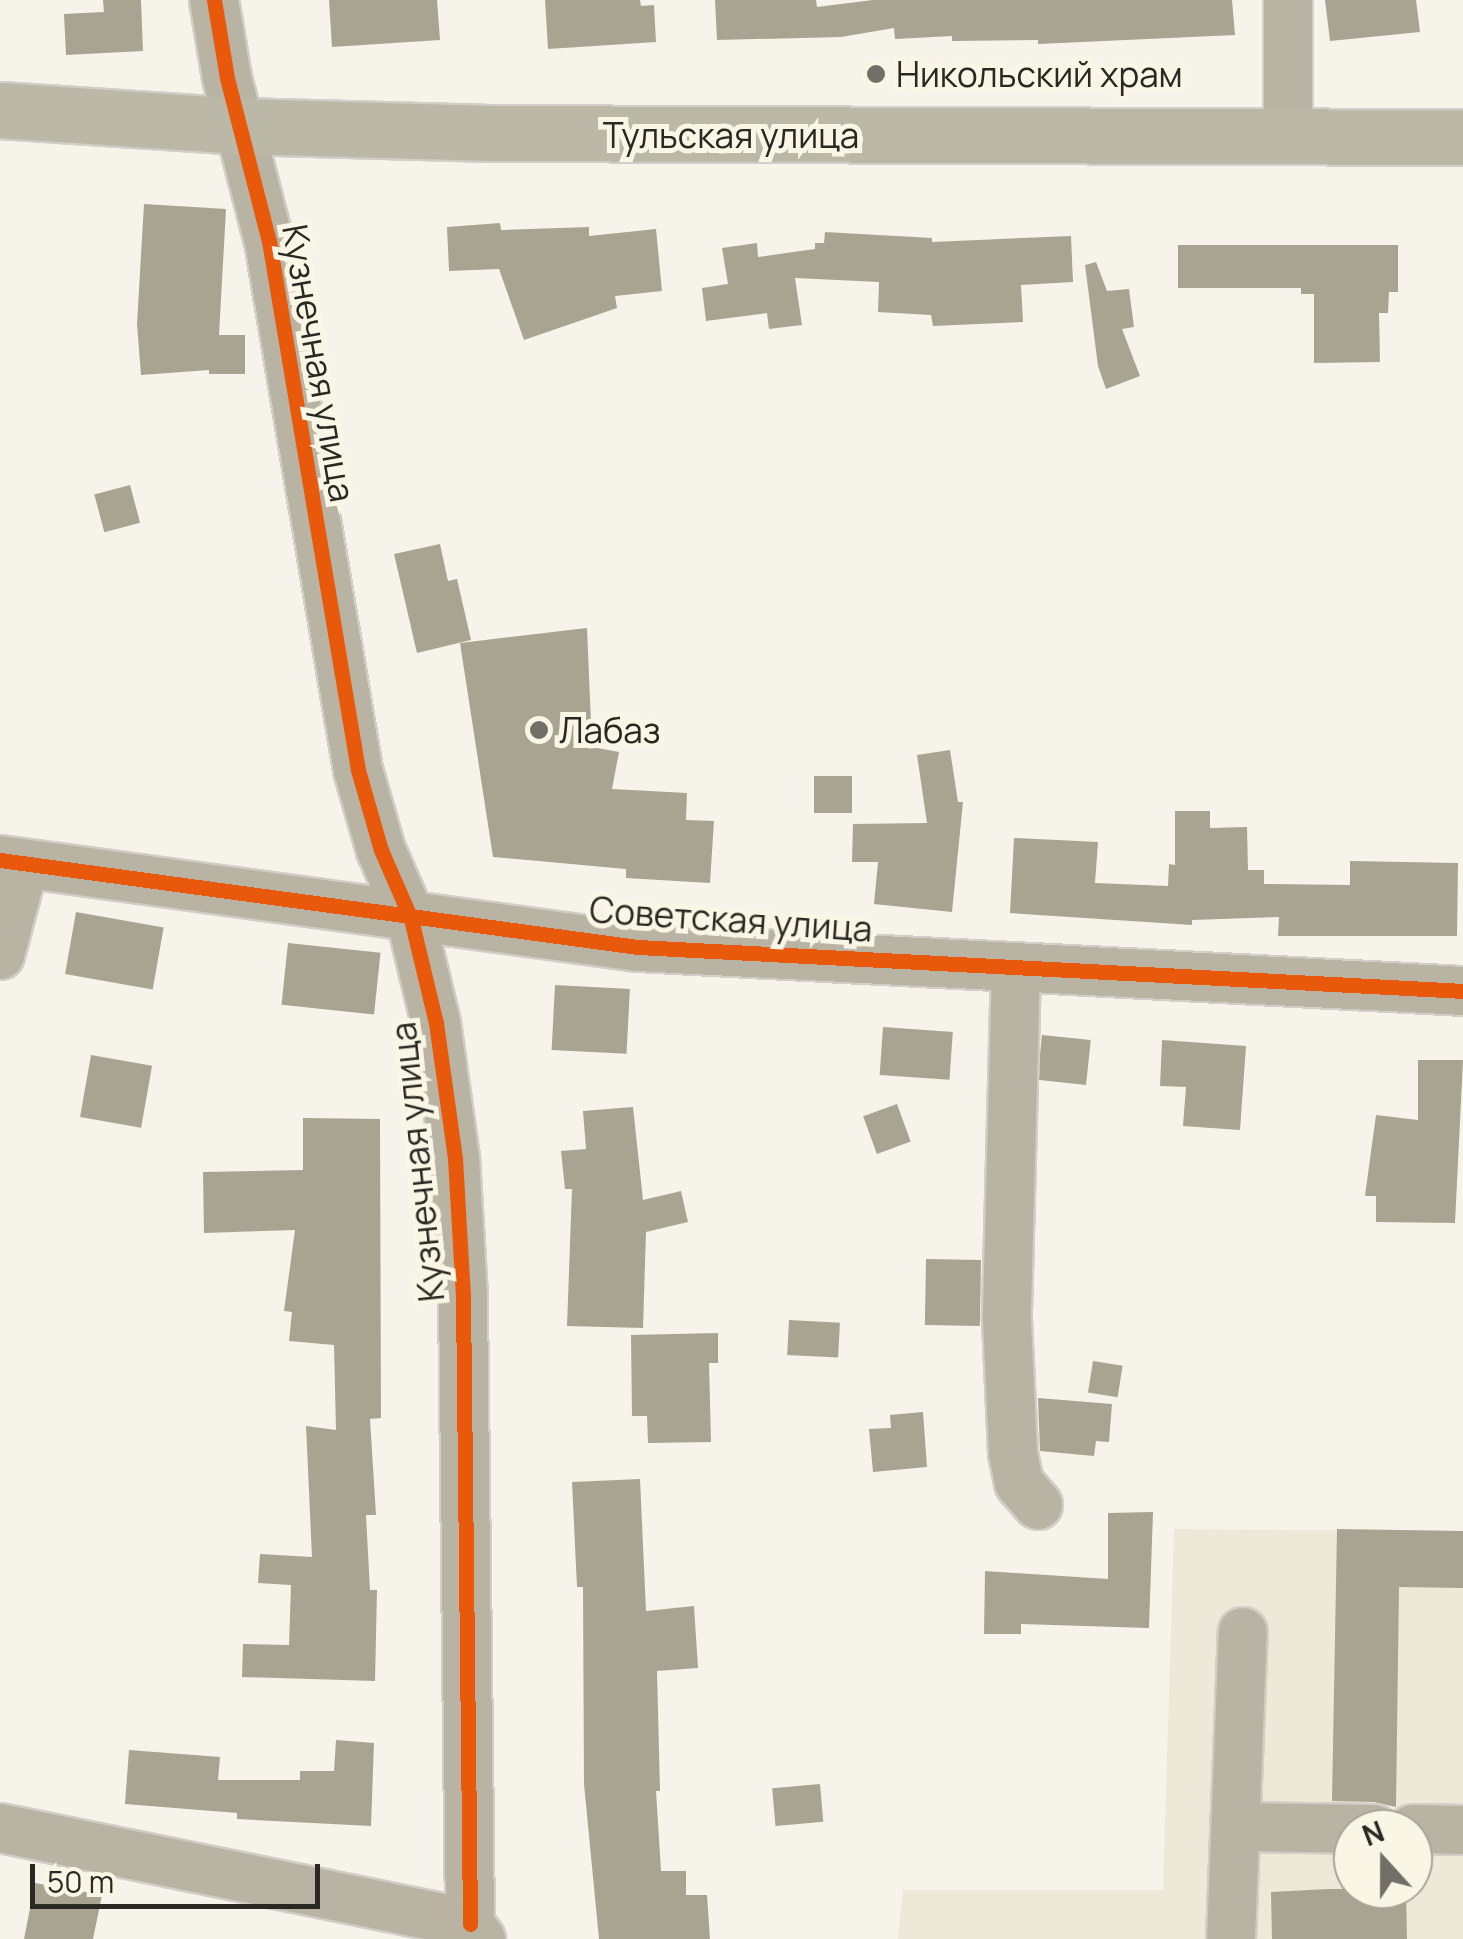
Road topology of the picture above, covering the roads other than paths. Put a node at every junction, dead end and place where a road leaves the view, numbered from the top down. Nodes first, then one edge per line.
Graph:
1 (214, 0) edge
2 (1288, 0) edge
3 (0, 110) edge
4 (240, 126) junction
5 (1288, 135) junction
6 (1463, 137) edge
7 (12, 862) edge
8 (411, 919) junction
9 (0, 955) edge
10 (1016, 967) junction
11 (1463, 991) edge
12 (1038, 1505) dead end
13 (1243, 1632) dead end
14 (1236, 1827) junction
15 (0, 1828) edge
16 (1333, 1828) edge
17 (350, 1920) edge
18 (475, 1932) edge
19 (1231, 1939) edge

1 - 4 street, Кузнечная улица
2 - 5 street
3 - 4 main road, Тульская улица
4 - 5 main road, Тульская улица
4 - 8 street, Кузнечная улица
5 - 6 main road, Тульская улица
7 - 8 street, Советская улица
7 - 9 street
8 - 10 street, Советская улица
8 - 18 street, Кузнечная улица
10 - 11 street, Советская улица
10 - 12 street
13 - 14 street
14 - 16 street
14 - 19 street
15 - 17 street
17 - 18 street

